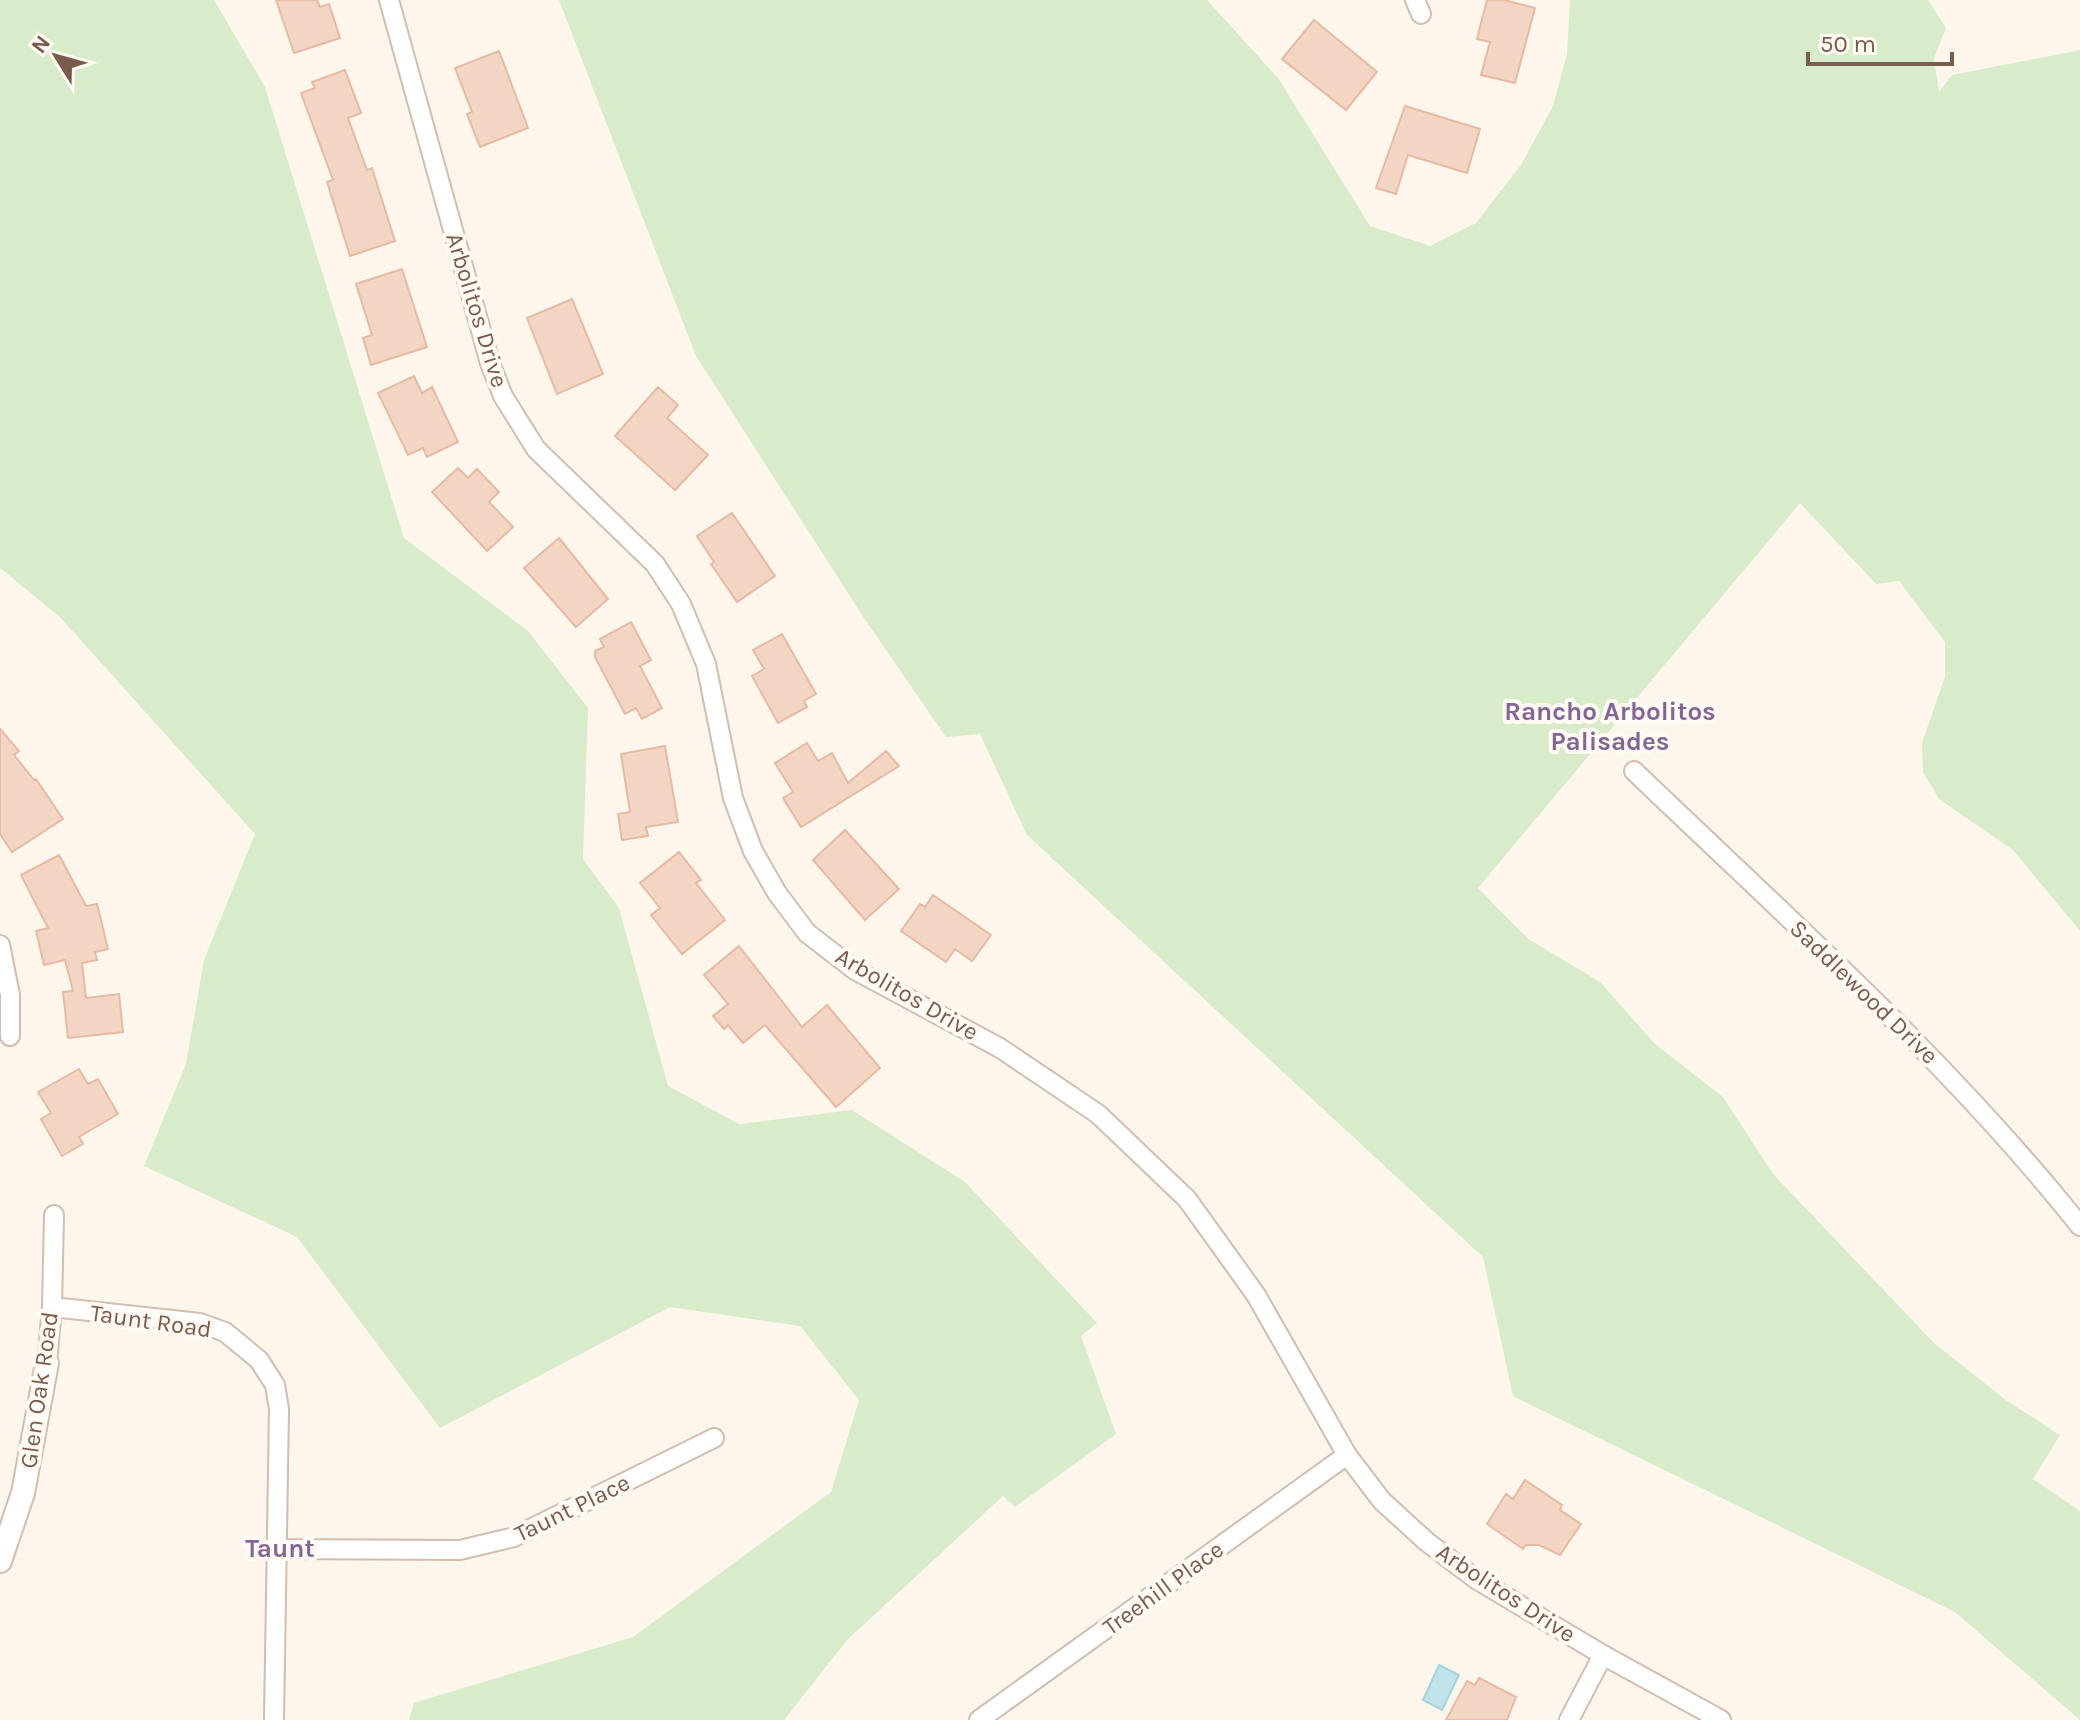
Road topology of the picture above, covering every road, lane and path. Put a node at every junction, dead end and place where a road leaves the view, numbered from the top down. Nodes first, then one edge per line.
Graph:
1 (389, 0) edge
2 (1634, 771) dead end
3 (0, 945) edge
4 (10, 1036) dead end
5 (54, 1215) dead end
6 (2080, 1226) edge
7 (52, 1307) junction
8 (47, 1363) joint
9 (714, 1438) dead end
10 (1347, 1455) junction
11 (278, 1549) junction
12 (0, 1561) edge
13 (1603, 1655) junction
14 (274, 1720) edge
15 (979, 1720) edge
16 (1569, 1720) edge
17 (1721, 1720) edge

1 - 10 street, Arbolitos Drive
2 - 6 street, Saddlewood Drive
3 - 4 street
5 - 7 street, Glen Oak Road
7 - 8 street, Glen Oak Road
7 - 11 street, Taunt Road
8 - 12 street, Glen Oak Road
9 - 11 street, Taunt Place
10 - 13 street, Arbolitos Drive
10 - 15 street, Treehill Place
11 - 14 street, Taunt Road
13 - 16 street
13 - 17 street, Arbolitos Drive

